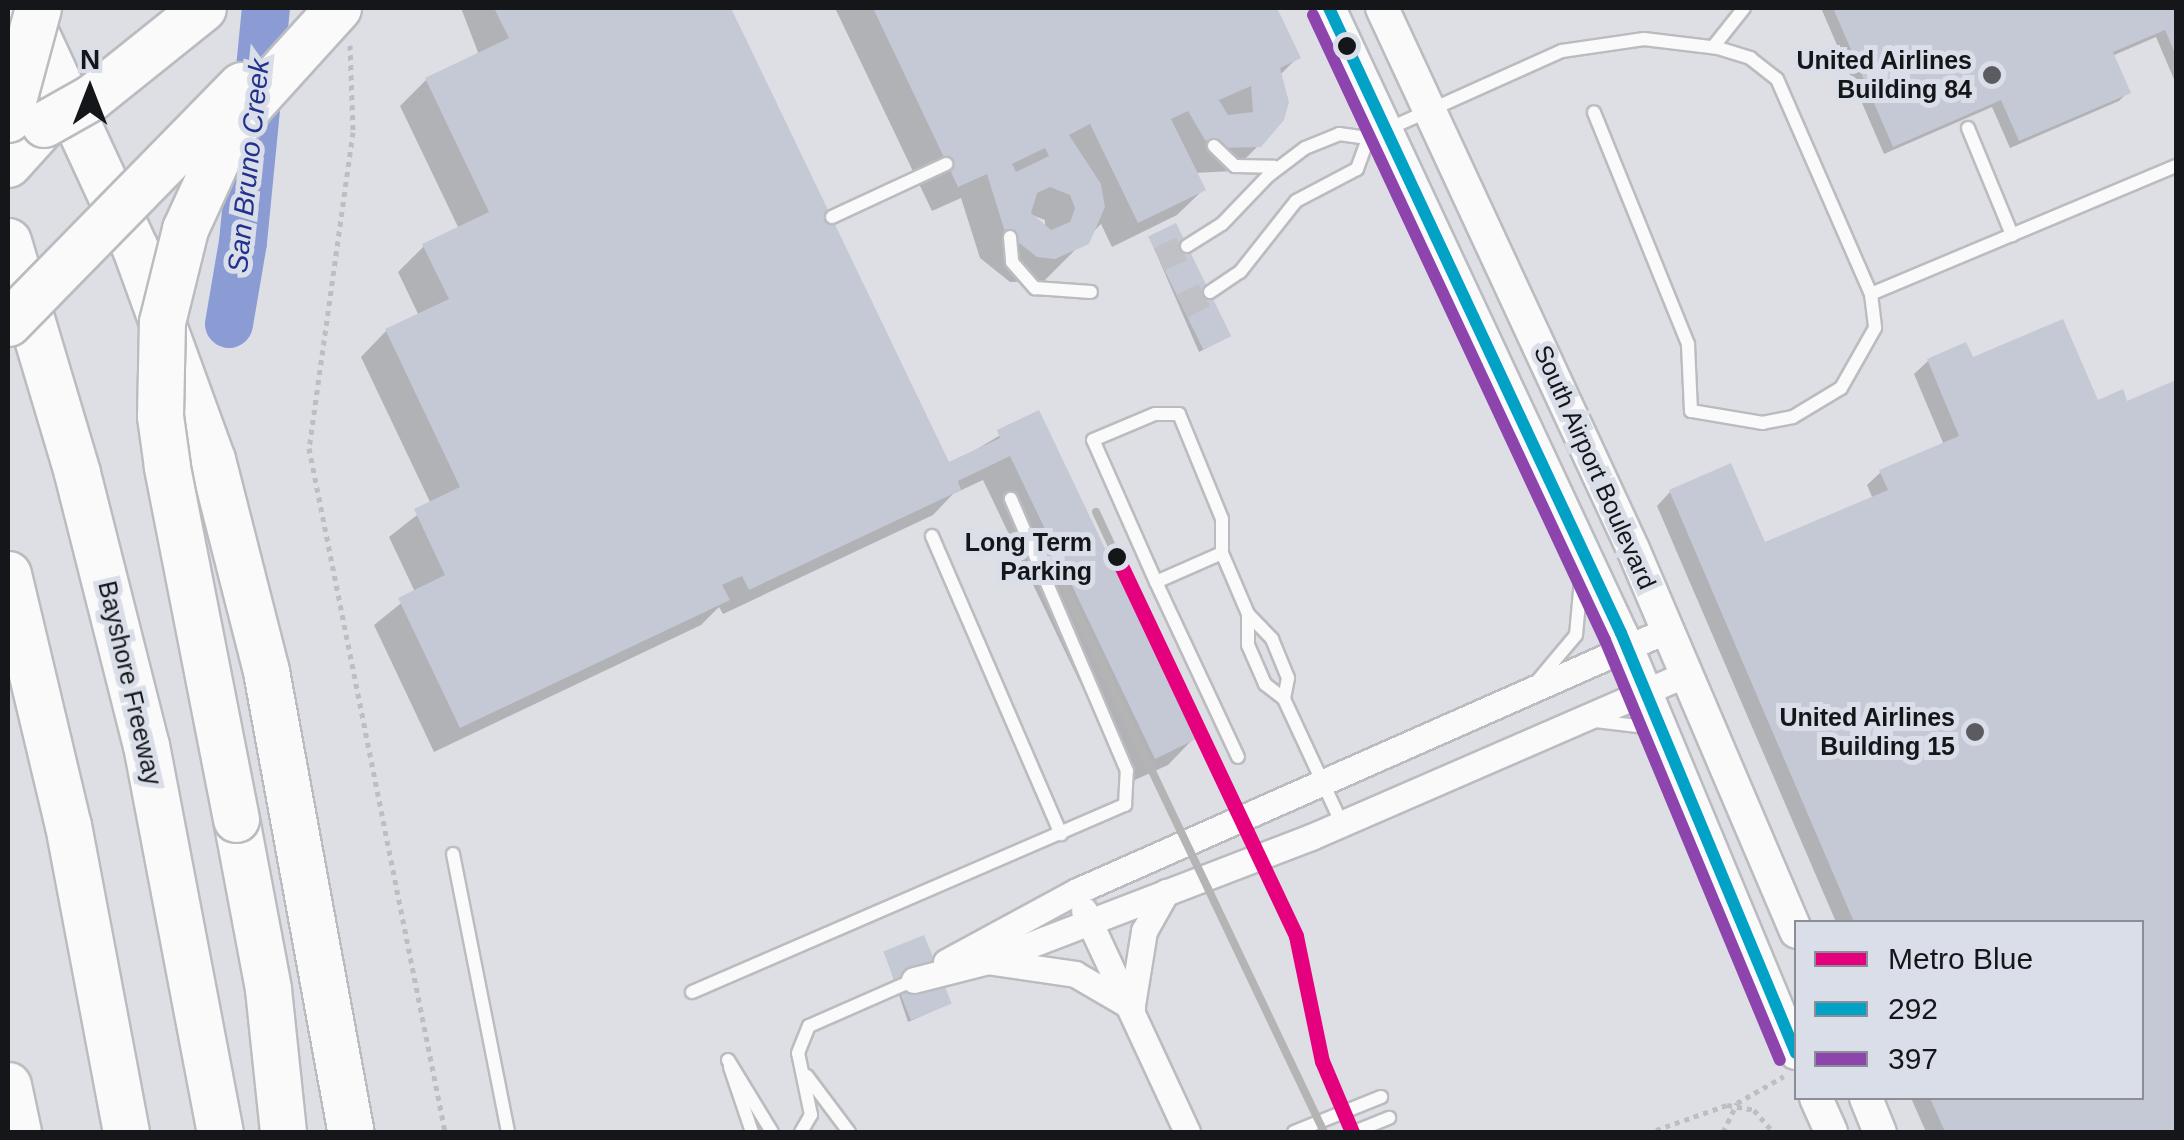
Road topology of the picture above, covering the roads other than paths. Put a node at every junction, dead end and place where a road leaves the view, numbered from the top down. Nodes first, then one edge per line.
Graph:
1 (24, 8) edge
2 (38, 8) edge
3 (159, 8) edge
4 (203, 8) edge
5 (1329, 8) edge
6 (1382, 8) edge
7 (1744, 8) edge
8 (337, 14) edge
9 (1713, 47) junction
10 (1430, 110) junction
11 (1594, 112) dead end
12 (26, 122) edge
13 (1968, 128) dead end
14 (1377, 134) junction
15 (1214, 146) dead end
16 (8, 164) edge
17 (946, 164) dead end
18 (1281, 164) junction
19 (2176, 166) edge
20 (832, 218) dead end
21 (2012, 235) junction
22 (1010, 237) dead end
23 (8, 241) edge
24 (1187, 246) tunnel mouth
25 (1091, 292) dead end
26 (1210, 292) tunnel mouth
27 (1871, 294) junction
28 (8, 323) edge
29 (1556, 491) junction
30 (1011, 499) dead end
31 (932, 536) dead end
32 (1222, 553) junction
33 (8, 574) edge
34 (1156, 582) junction
35 (1248, 614) junction
36 (1668, 630) junction
37 (1626, 647) junction
38 (1686, 674) junction
39 (1527, 692) junction
40 (1642, 692) junction
41 (1284, 699) junction
42 (1558, 728) junction
43 (1658, 730) junction
44 (1238, 758) dead end
45 (1323, 785) junction
46 (1342, 824) junction
47 (1061, 834) junction
48 (453, 854) dead end
49 (1076, 892) junction
50 (1166, 892) junction
51 (1089, 922) junction
52 (1794, 927) edge
53 (988, 961) junction
54 (914, 980) junction
55 (692, 992) dead end
56 (1132, 1007) junction
57 (1794, 1047) edge
58 (806, 1074) junction
59 (8, 1085) edge
60 (1380, 1098) dead end
61 (1817, 1100) edge
62 (1867, 1100) edge
63 (1389, 1118) dead end
64 (349, 1121) edge
65 (13, 1131) edge
66 (126, 1132) edge
67 (220, 1132) edge
68 (282, 1132) edge
69 (508, 1132) edge
70 (752, 1132) edge
71 (772, 1132) edge
72 (801, 1132) edge
73 (848, 1132) edge
74 (1187, 1132) edge
75 (1294, 1132) edge
76 (1354, 1132) edge
77 (1831, 1132) edge
78 (1880, 1132) edge

1 - 64 highway
2 - 12 highway, bridge
3 - 12 highway, bridge
4 - 12 highway, bridge
5 - 14 street, South Airport Boulevard
6 - 10 street, South Airport Boulevard
7 - 9 lane
8 - 28 highway, bridge
8 - 68 highway, bridge
9 - 10 lane
9 - 27 lane
10 - 14 lane
10 - 36 street, South Airport Boulevard
11 - 27 lane
12 - 16 highway
13 - 21 lane
14 - 18 lane
14 - 26 lane
14 - 29 street, South Airport Boulevard
15 - 18 lane
17 - 20 lane
18 - 24 lane
19 - 21 lane
21 - 27 lane
22 - 25 lane
23 - 67 highway, Bayshore Freeway
29 - 37 street, South Airport Boulevard
29 - 39 lane
30 - 47 lane
31 - 47 lane
32 - 34 lane
32 - 34 lane
32 - 35 lane
33 - 66 highway
34 - 44 lane
35 - 41 lane
35 - 41 lane
36 - 37 street
36 - 38 street, South Airport Boulevard
37 - 39 street
37 - 40 street, South Airport Boulevard
38 - 40 street
38 - 52 street, South Airport Boulevard
39 - 45 street
40 - 42 street
40 - 43 street, South Airport Boulevard
41 - 45 lane
42 - 43 lane
42 - 46 street
43 - 57 street, South Airport Boulevard
45 - 46 lane
45 - 49 street
46 - 50 street
47 - 55 lane
48 - 69 lane
49 - 51 street
49 - 54 street
50 - 51 street
50 - 56 street
51 - 53 street
51 - 56 street
53 - 54 street
53 - 56 street
54 - 58 lane
56 - 74 street
58 - 72 lane
58 - 73 lane
59 - 65 highway
60 - 75 lane
61 - 77 street
62 - 78 street
63 - 76 lane
70 - 71 lane

